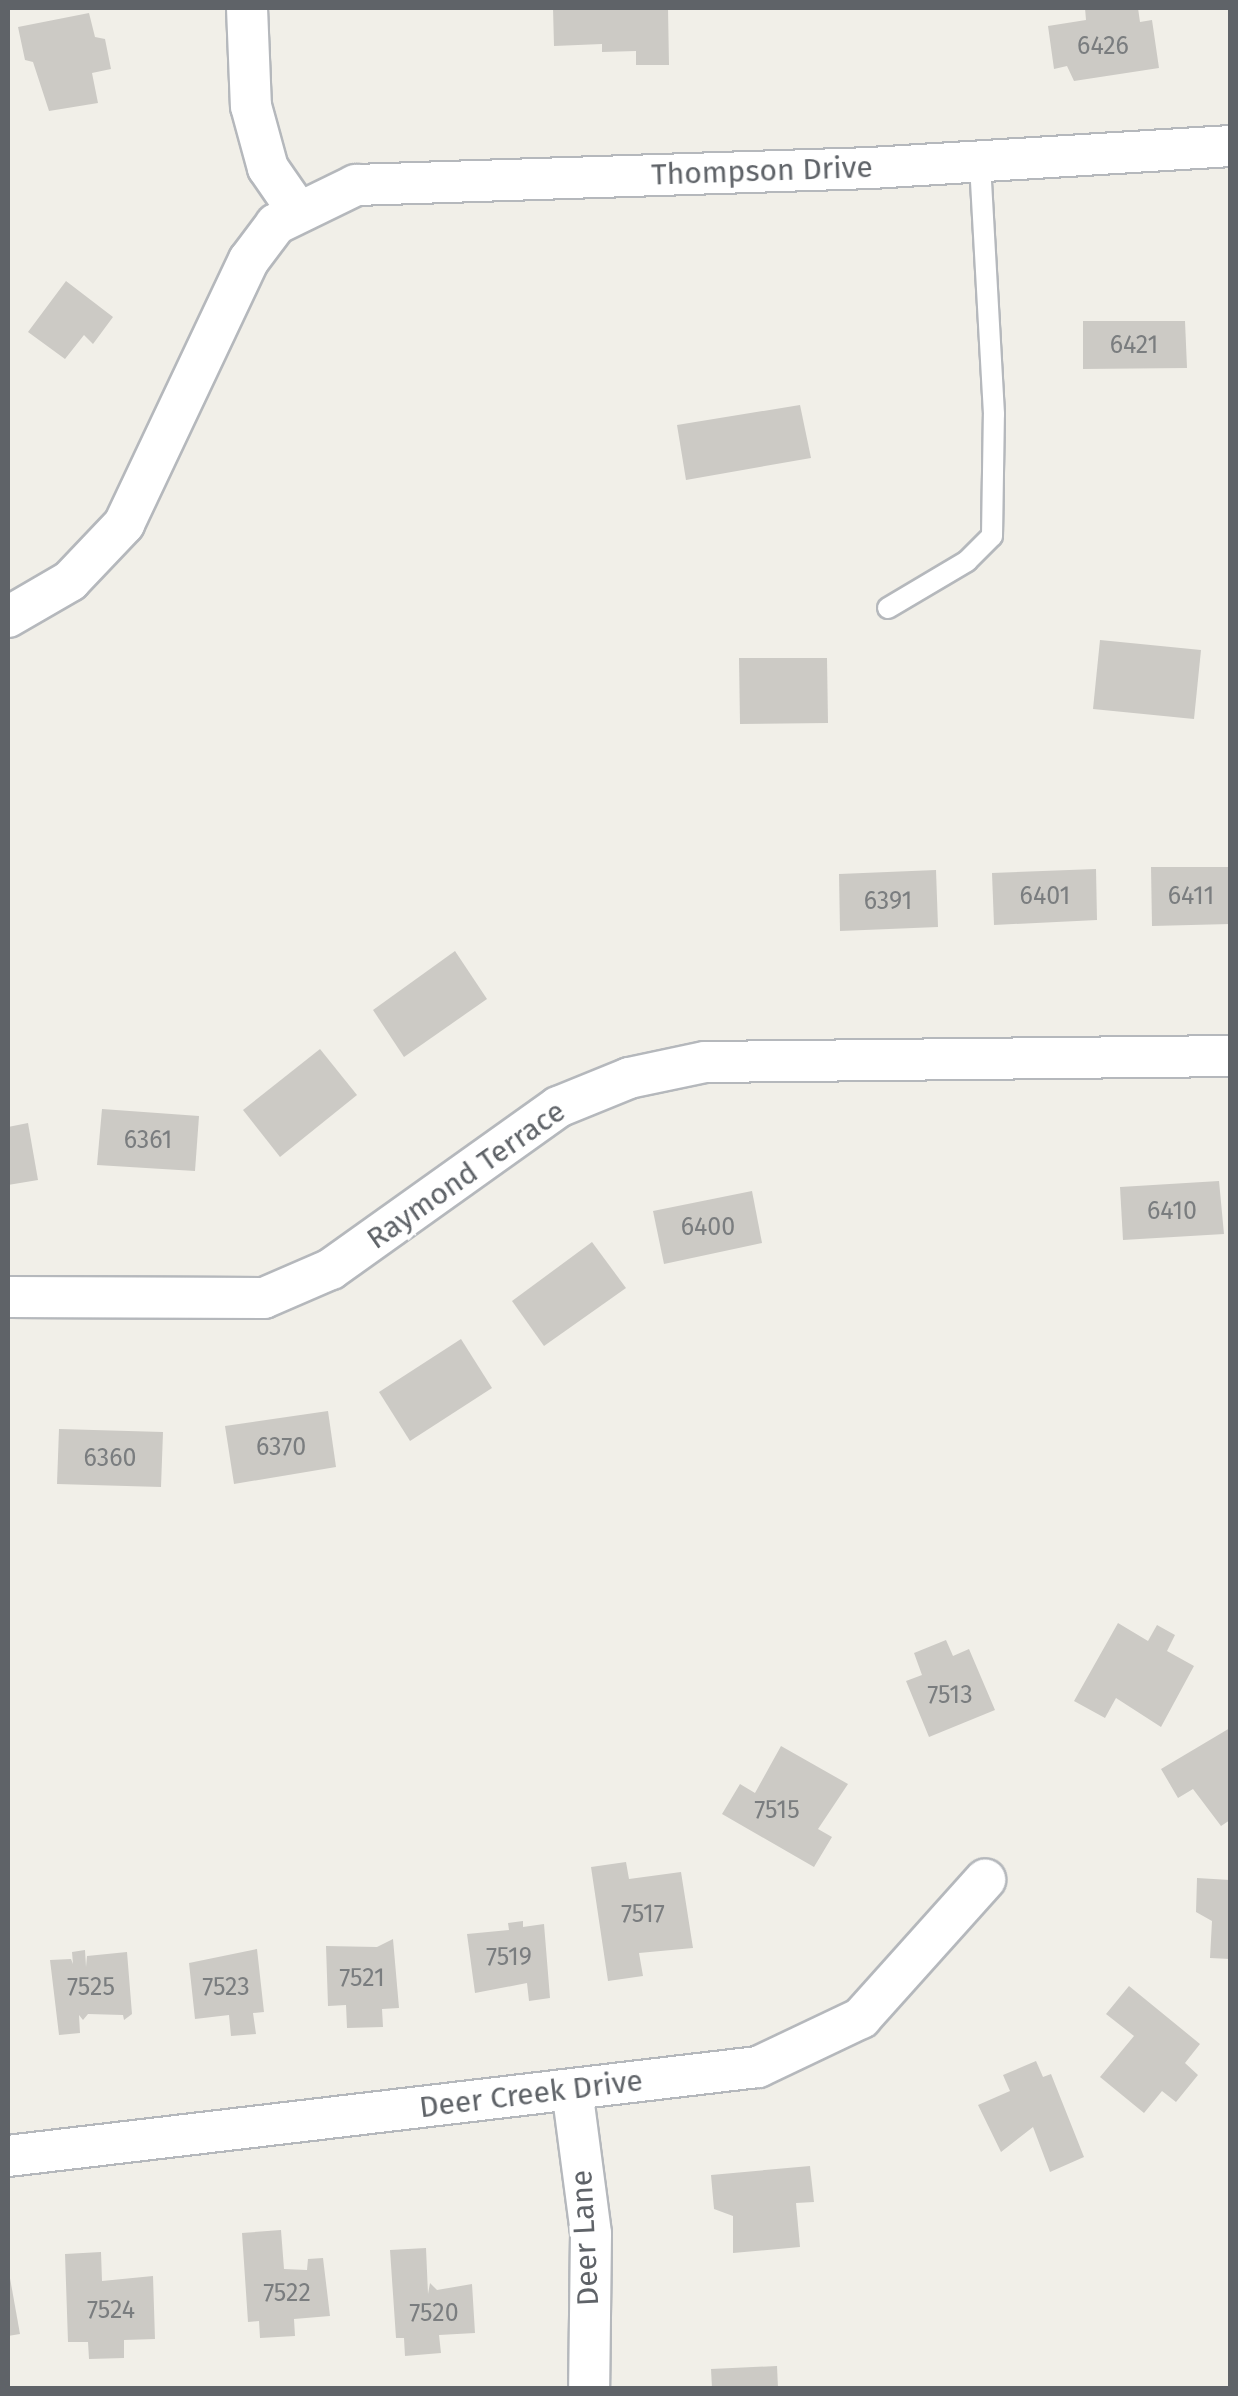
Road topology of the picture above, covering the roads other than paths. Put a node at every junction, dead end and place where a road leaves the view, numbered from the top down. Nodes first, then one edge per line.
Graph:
1 (247, 8) edge
2 (1230, 146) edge
3 (980, 162) junction
4 (297, 210) junction
5 (888, 608) dead end
6 (8, 617) edge
7 (1230, 1056) edge
8 (8, 1297) edge
9 (985, 1880) dead end
10 (572, 2089) junction
11 (8, 2156) edge
12 (589, 2388) edge

1 - 4 street
2 - 3 street, Thompson Drive
3 - 4 street, Thompson Drive
3 - 5 lane
4 - 6 street, Thompson Drive
7 - 8 street, Raymond Terrace
9 - 10 street, Deer Creek Drive
10 - 11 street, Deer Creek Drive
10 - 12 street, Deer Lane

